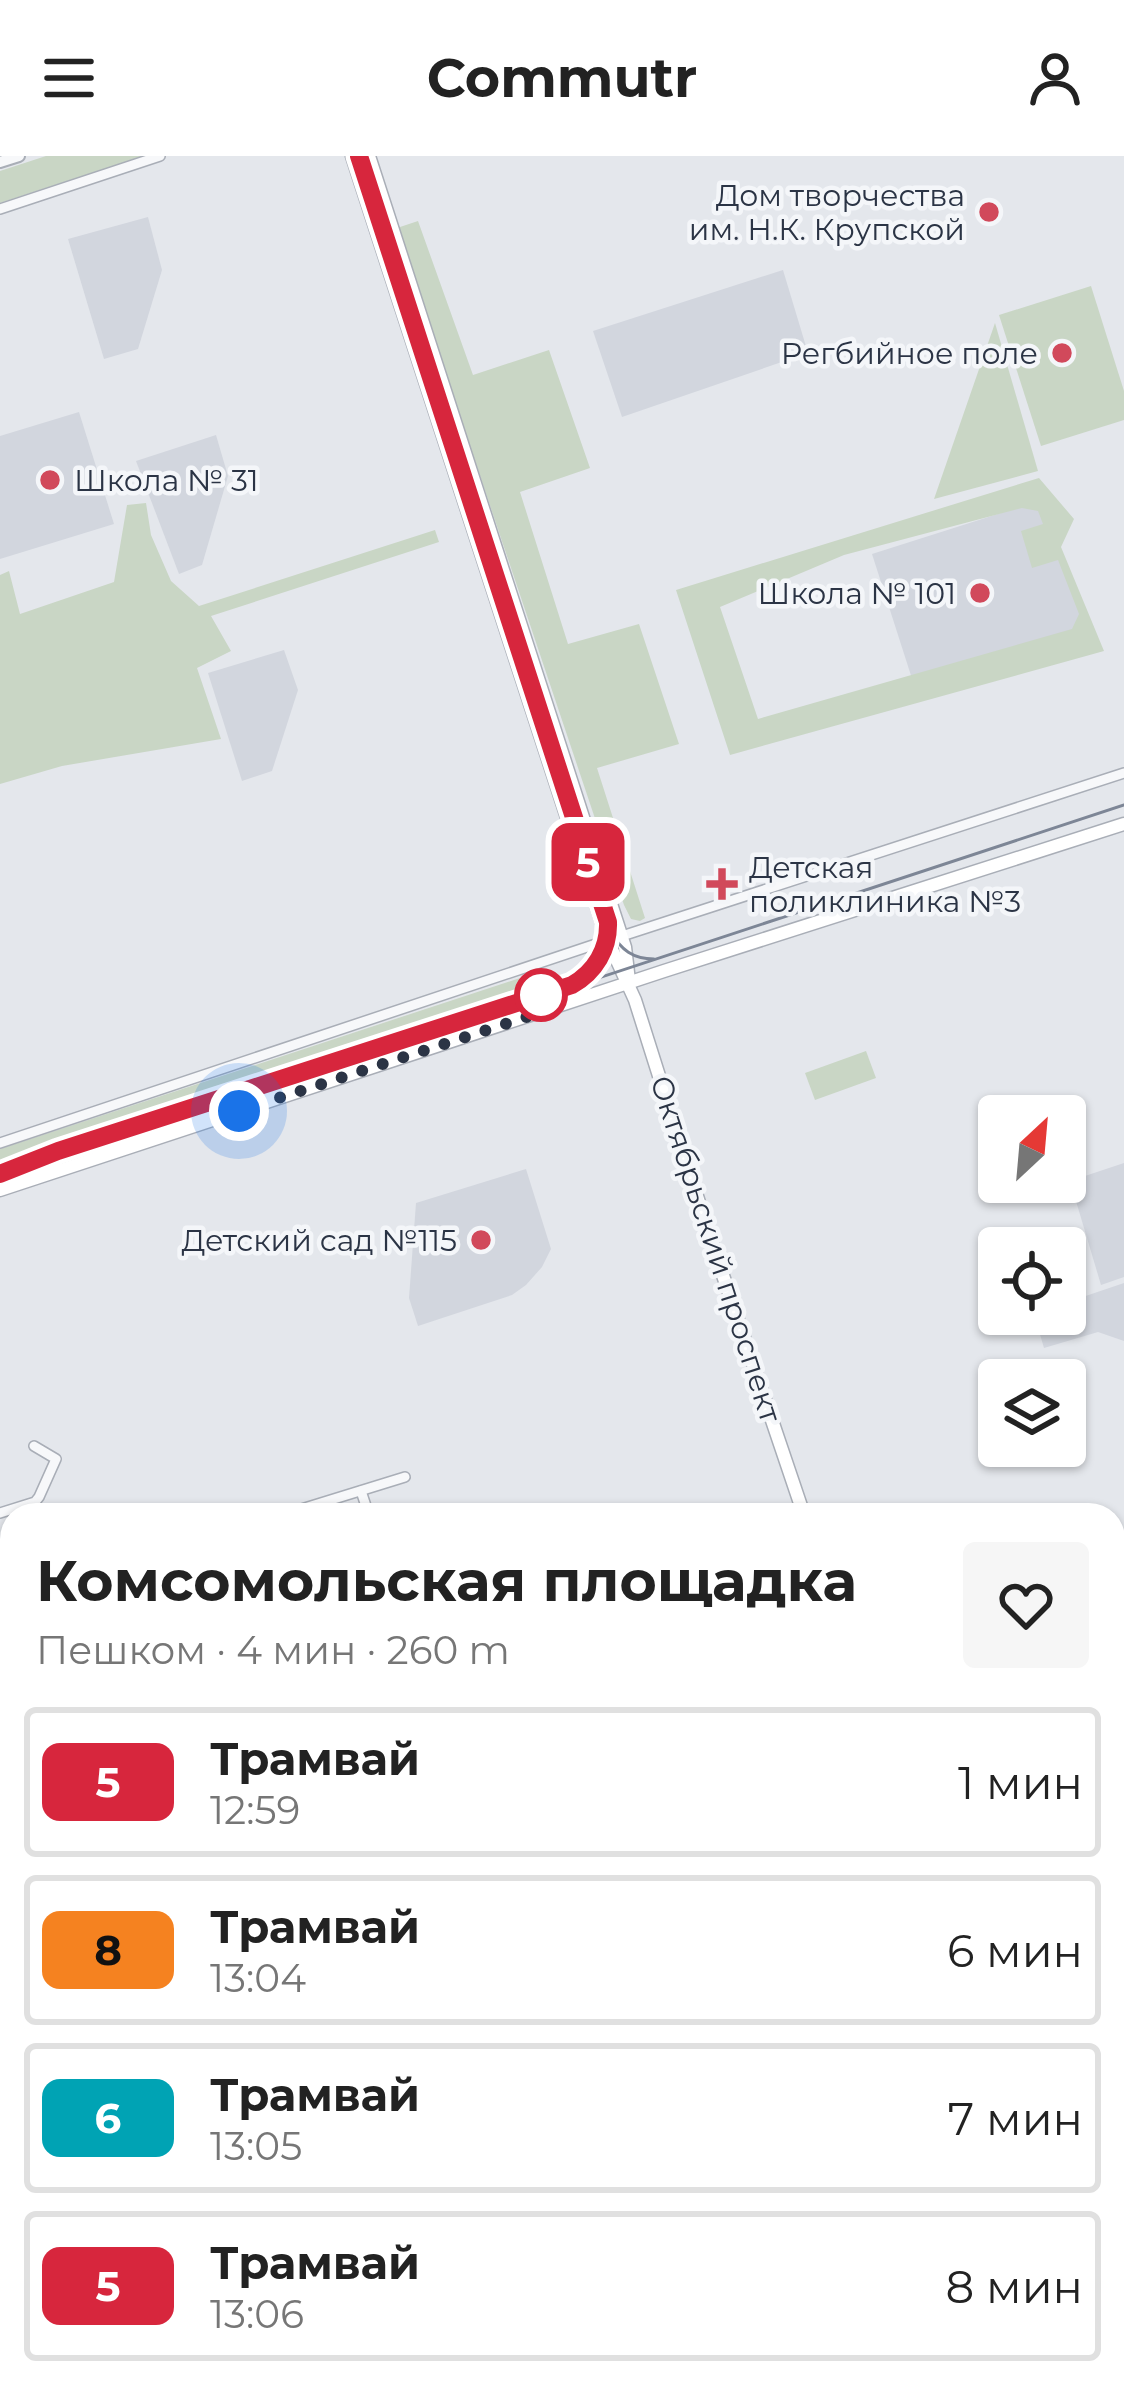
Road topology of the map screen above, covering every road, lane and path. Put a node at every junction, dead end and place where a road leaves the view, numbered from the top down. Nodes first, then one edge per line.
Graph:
1 (19, 156) edge
2 (160, 156) edge
3 (352, 156) edge
4 (369, 156) edge
5 (0, 162) edge
6 (0, 208) edge
7 (1124, 773) edge
8 (1124, 824) edge
9 (615, 938) junction
10 (628, 983) junction
11 (0, 1143) edge
12 (0, 1190) edge
13 (34, 1447) dead end
14 (405, 1477) dead end
15 (361, 1491) junction
16 (32, 1503) edge
17 (322, 1503) edge
18 (365, 1503) edge
19 (800, 1503) edge

1 - 5 street
2 - 6 street
3 - 9 main road, Октябрьский проспект
4 - 9 main road, Октябрьский проспект
7 - 9 street
8 - 10 main road
9 - 10 main road, Октябрьский проспект
9 - 11 street
10 - 12 main road
10 - 19 main road, Октябрьский проспект
13 - 16 street
14 - 15 street
15 - 17 street
15 - 18 street

